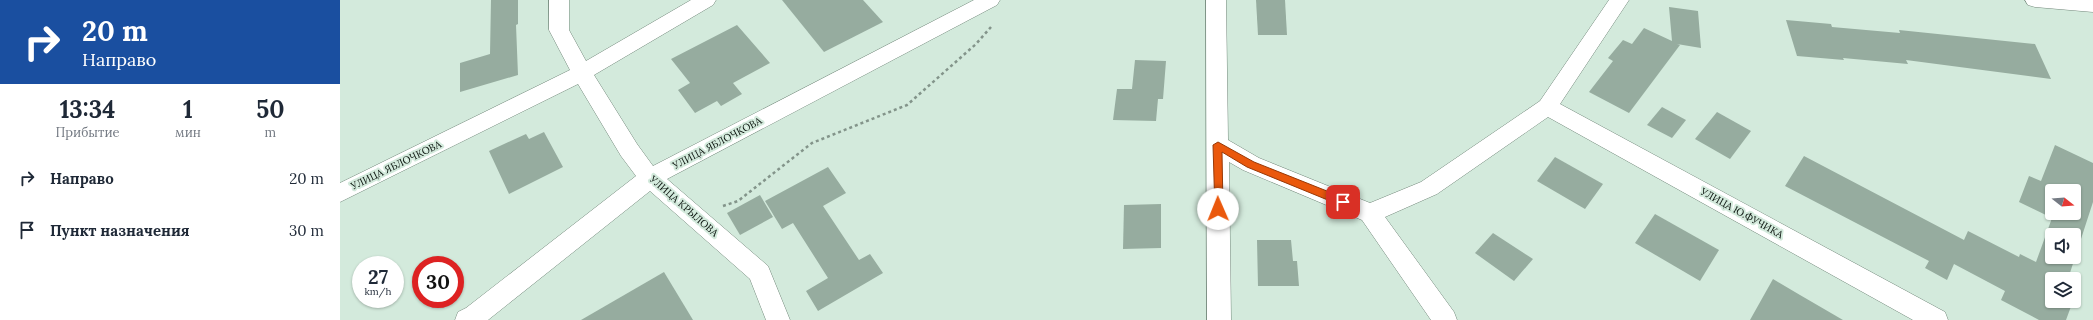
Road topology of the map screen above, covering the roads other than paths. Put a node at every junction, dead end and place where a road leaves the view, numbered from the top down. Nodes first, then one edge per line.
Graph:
1 (559, 0) edge
2 (706, 0) edge
3 (990, 0) edge
4 (1216, 0) edge
5 (1619, 0) edge
6 (2035, 0) edge
7 (963, 5) edge
8 (2093, 5) edge
9 (582, 73) junction
10 (1547, 107) junction
11 (1218, 145) junction
12 (650, 178) junction
13 (340, 194) edge
14 (1370, 212) junction
15 (467, 320) edge
16 (778, 320) edge
17 (1219, 320) edge
18 (1445, 320) edge
19 (1936, 320) edge

1 - 9 street, УЛИЦА КРЫЛОВА
2 - 9 street, УЛИЦА ЯБЛОЧКОВА
3 - 7 street, УЛИЦА ЯБЛОЧКОВА
4 - 11 street
5 - 10 street
6 - 8 street
7 - 12 street, УЛИЦА ЯБЛОЧКОВА
9 - 12 street, УЛИЦА КРЫЛОВА
9 - 13 street, УЛИЦА ЯБЛОЧКОВА
10 - 14 street
10 - 19 street, УЛИЦА Ю.ФУЧИКА
11 - 14 street
11 - 17 street
12 - 15 street, УЛИЦА ЯБЛОЧКОВА
12 - 16 street, УЛИЦА КРЫЛОВА
14 - 18 street

